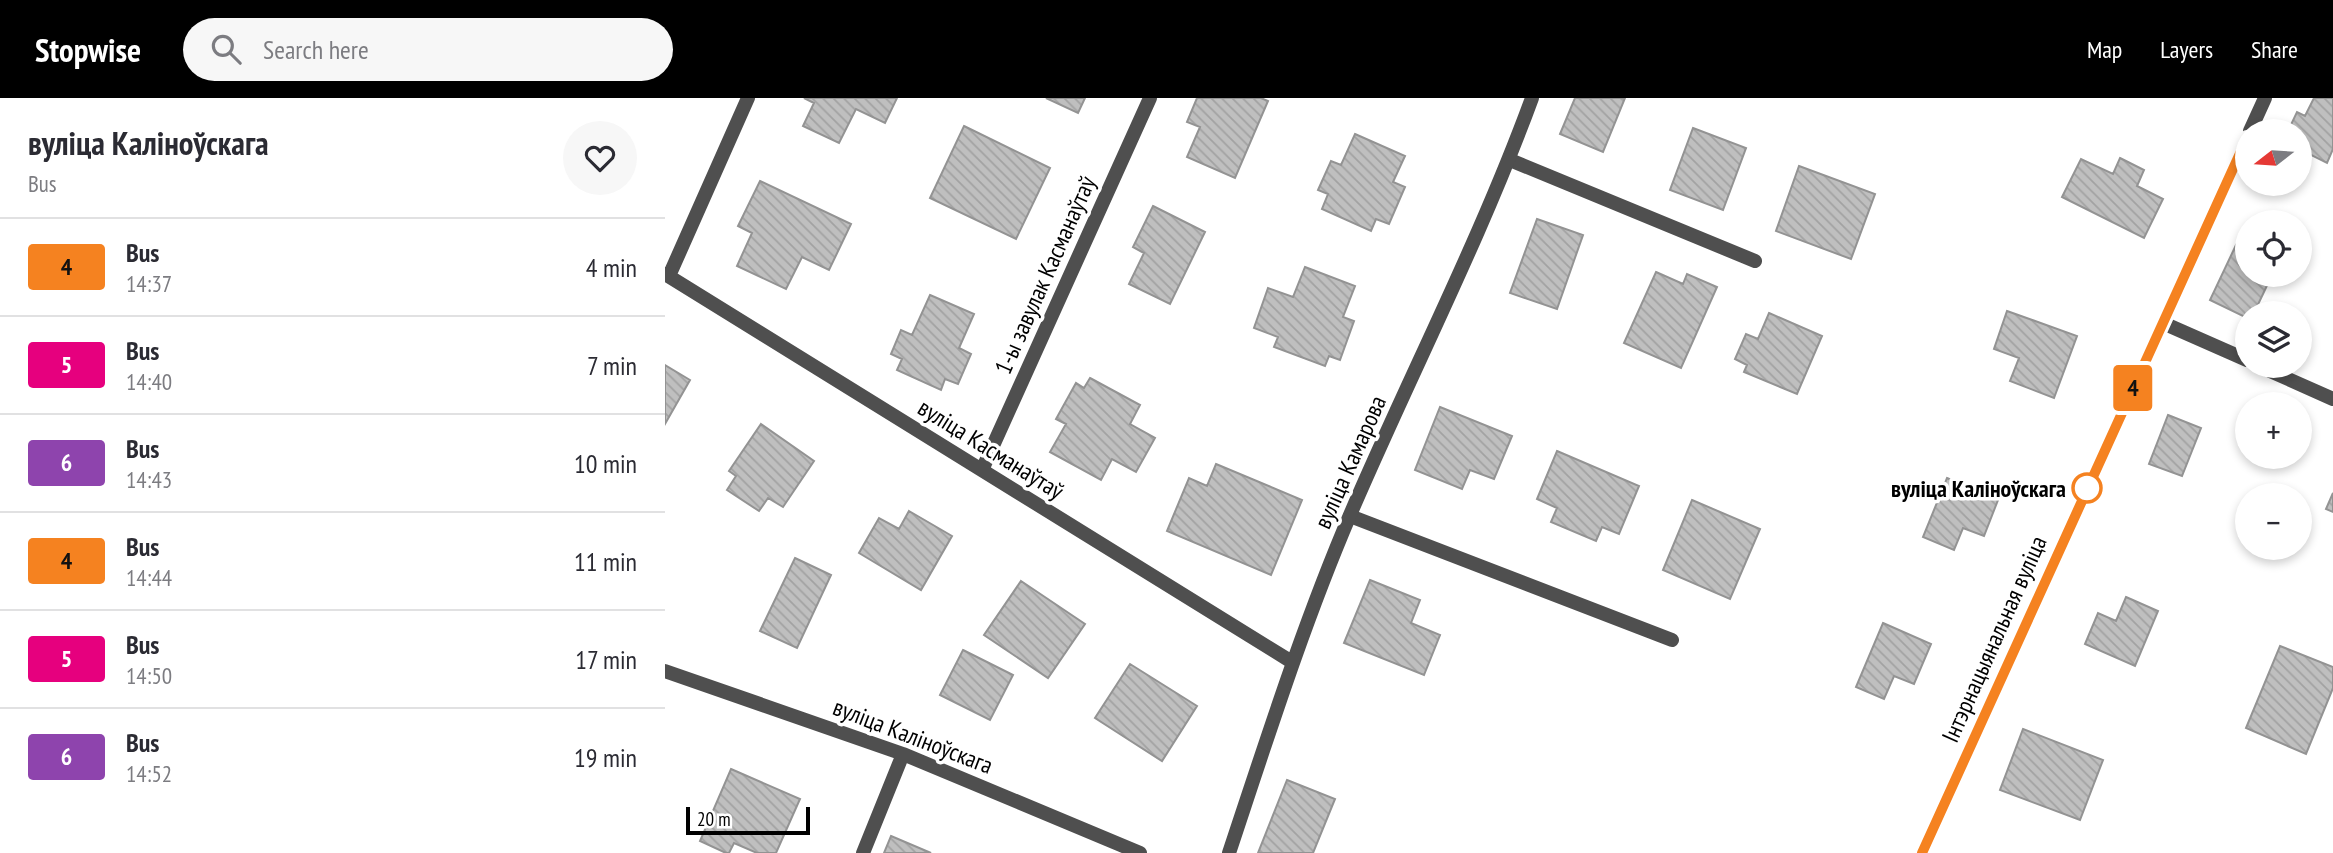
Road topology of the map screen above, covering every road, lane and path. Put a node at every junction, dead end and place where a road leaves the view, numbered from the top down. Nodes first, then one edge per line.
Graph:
1 (748, 98) edge
2 (1150, 98) edge
3 (1532, 98) edge
4 (2265, 98) edge
5 (2255, 119) edge
6 (1510, 160) junction
7 (2235, 164) edge
8 (1755, 261) dead end
9 (667, 275) edge
10 (2163, 323) junction
11 (2235, 355) edge
12 (2286, 378) edge
13 (2333, 399) edge
14 (982, 470) junction
15 (1350, 516) junction
16 (1672, 640) dead end
17 (1292, 662) junction
18 (665, 671) edge
19 (903, 754) junction
20 (863, 853) edge
21 (1140, 853) edge
22 (1229, 853) edge
23 (1922, 853) edge

1 - 9 street
2 - 14 street, 1-ы завулак Касманаўтаў
3 - 6 street, вуліца Камарова
4 - 5 street
6 - 8 street
6 - 15 street, вуліца Камарова
7 - 10 street, Інтэрнацыянальная вуліца
9 - 14 street, вуліца Касманаўтаў
10 - 11 street
10 - 23 street, Інтэрнацыянальная вуліца
12 - 13 street
14 - 17 street, вуліца Касманаўтаў
15 - 16 street
15 - 17 street, вуліца Камарова
17 - 22 street, вуліца Камарова
18 - 19 street, вуліца Каліноўскага
19 - 20 street
19 - 21 street, вуліца Каліноўскага

